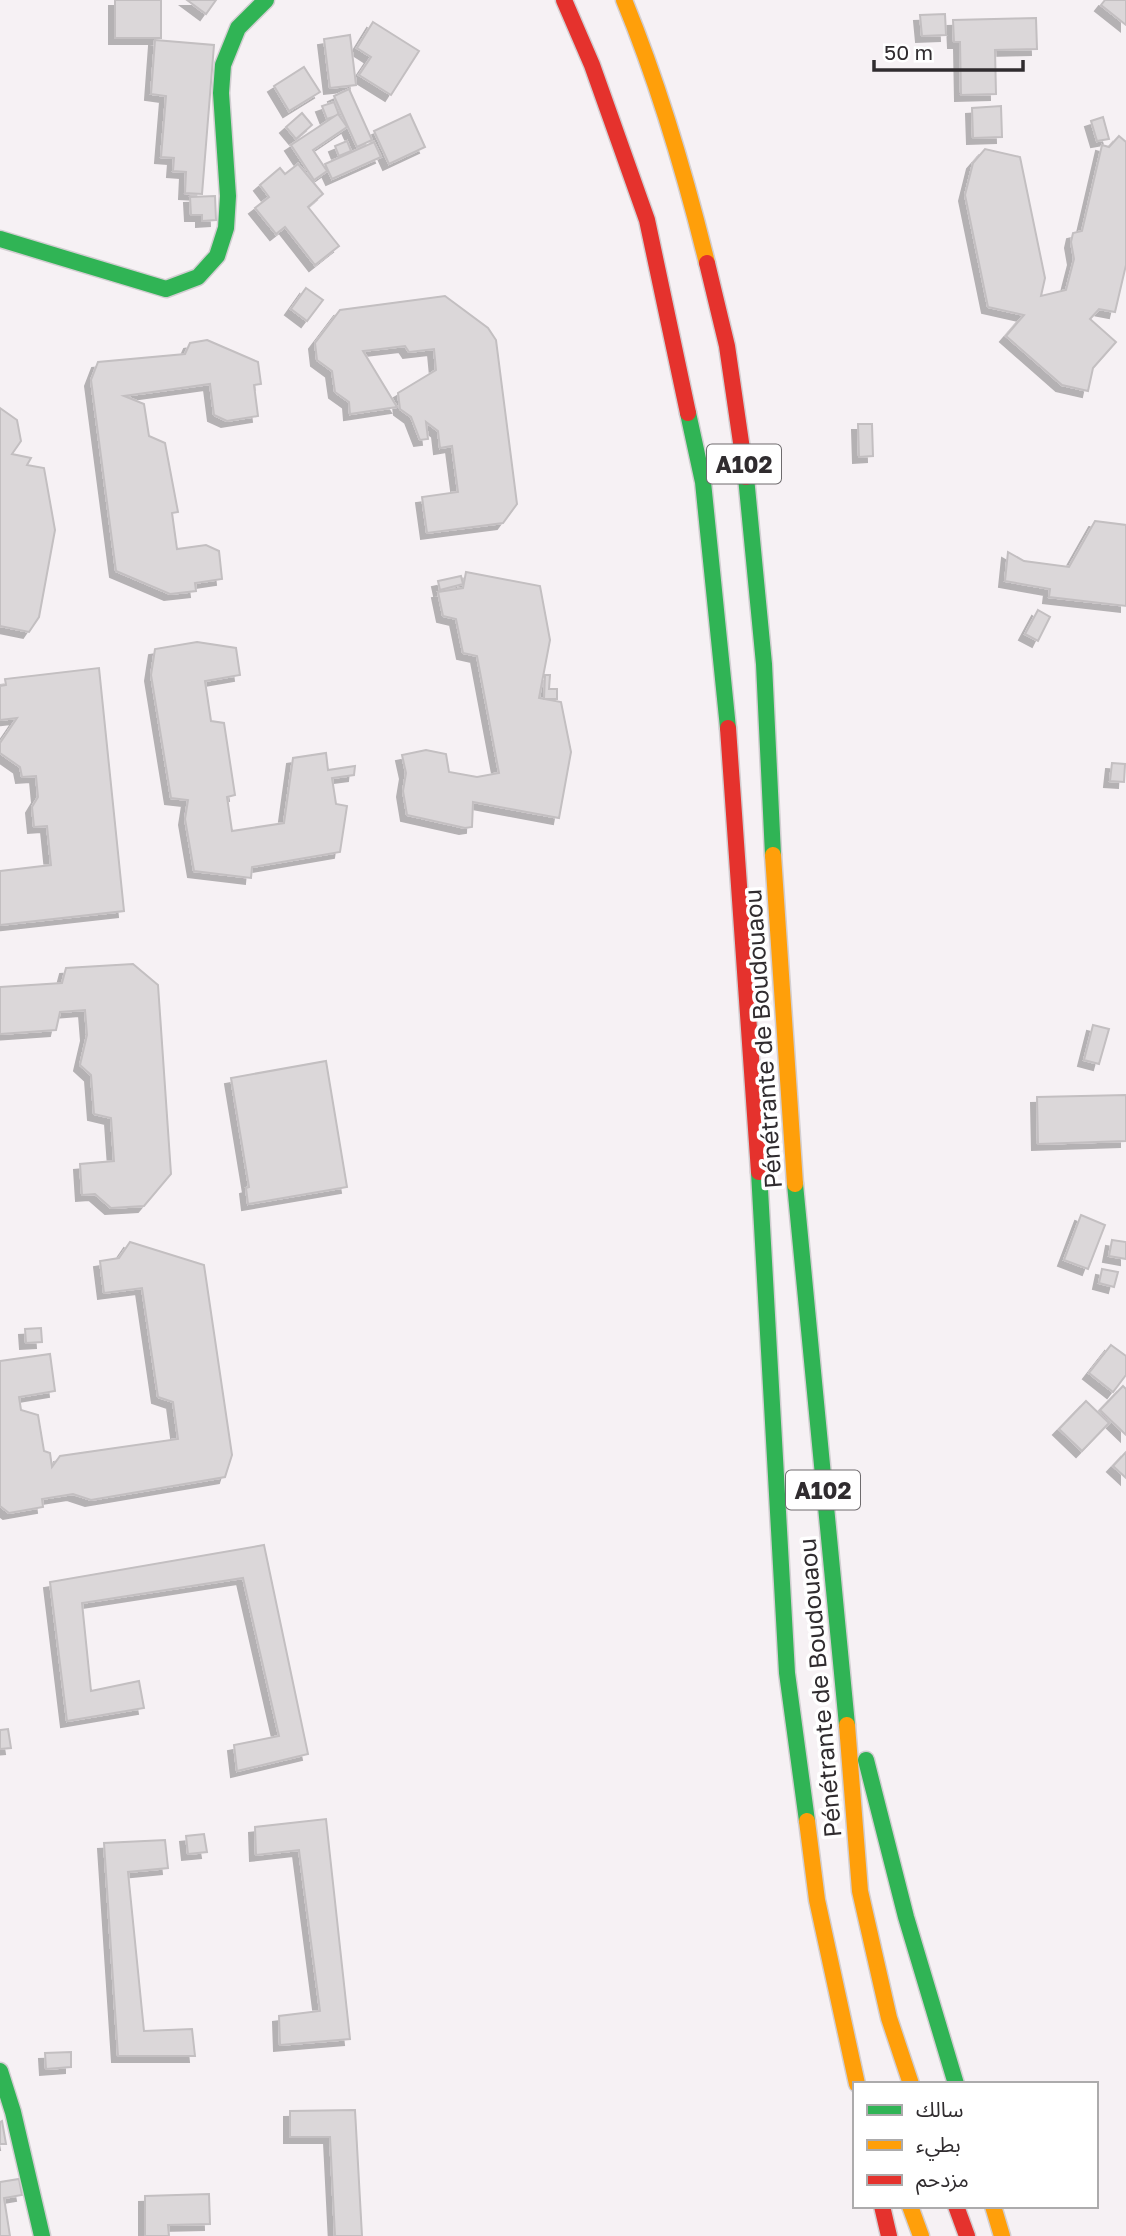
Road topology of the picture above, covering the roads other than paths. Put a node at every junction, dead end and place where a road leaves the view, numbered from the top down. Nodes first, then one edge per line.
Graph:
1 (266, 0) edge
2 (564, 0) edge
3 (624, 0) edge
4 (0, 239) edge
5 (842, 1666) junction
6 (844, 2021) junction
7 (0, 2071) edge
8 (857, 2082) edge
9 (866, 2082) edge
10 (910, 2082) edge
11 (955, 2082) edge
12 (882, 2208) edge
13 (912, 2208) edge
14 (957, 2208) edge
15 (994, 2208) edge
16 (41, 2236) edge
17 (889, 2236) edge
18 (921, 2236) edge
19 (967, 2236) edge
20 (1002, 2236) edge

1 - 4 main road
2 - 6 main road, Pénétrante de Boudouaou / A102
3 - 5 main road, Pénétrante de Boudouaou / A102
5 - 10 main road, Pénétrante de Boudouaou / A102
5 - 11 main road
6 - 8 main road
6 - 9 main road
7 - 16 main road
12 - 17 main road
13 - 18 main road
14 - 19 main road
15 - 20 main road

